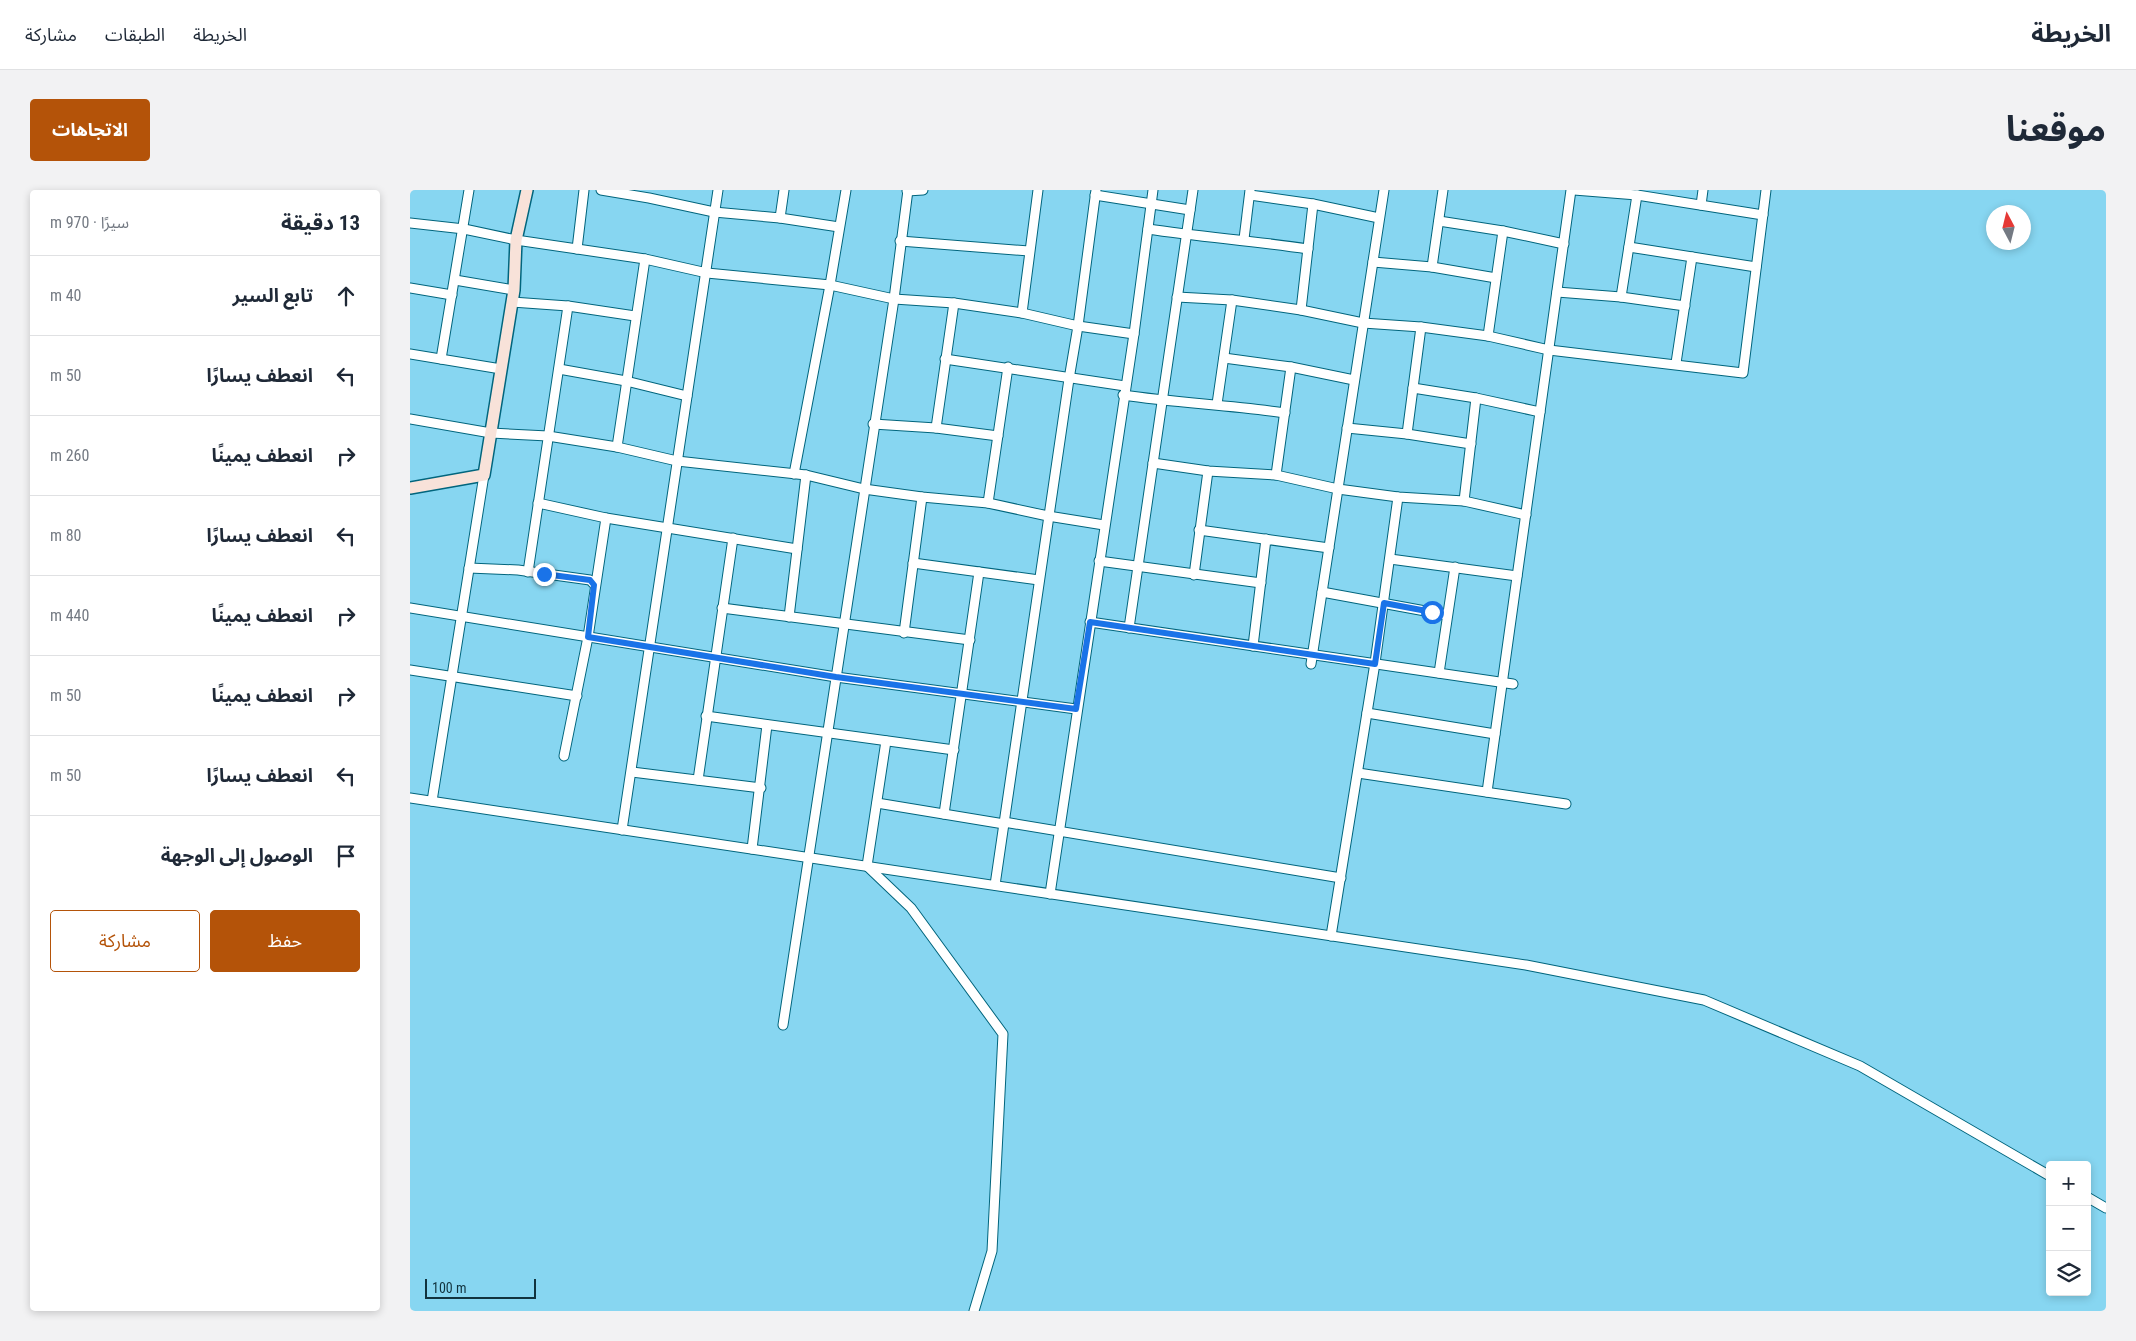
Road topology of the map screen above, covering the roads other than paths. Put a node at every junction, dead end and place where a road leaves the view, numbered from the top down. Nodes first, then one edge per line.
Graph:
1 (468, 190) edge
2 (527, 190) edge
3 (584, 190) edge
4 (601, 190) edge
5 (718, 190) edge
6 (784, 190) edge
7 (846, 190) edge
8 (923, 190) edge
9 (1038, 190) edge
10 (1153, 190) edge
11 (1193, 190) edge
12 (1384, 190) edge
13 (1443, 190) edge
14 (1573, 190) edge
15 (1704, 190) edge
16 (1766, 190) edge
17 (908, 191) edge
18 (1250, 192) edge
19 (1095, 193) edge
20 (650, 194) edge
21 (1637, 195) junction
22 (1151, 204) junction
23 (1313, 204) junction
24 (1701, 205) junction
25 (1190, 210) junction
26 (714, 212) junction
27 (1763, 215) junction
28 (780, 218) junction
29 (1379, 218) junction
30 (1439, 222) junction
31 (410, 223) edge
32 (839, 227) junction
33 (464, 229) junction
34 (1148, 229) junction
35 (1503, 231) junction
36 (1186, 235) junction
37 (1244, 239) junction
38 (516, 240) junction
39 (900, 241) junction
40 (1564, 244) junction
41 (1628, 247) junction
42 (577, 249) junction
43 (1308, 249) junction
44 (1029, 251) junction
45 (1692, 257) junction
46 (645, 259) junction
47 (1372, 262) junction
48 (1432, 267) junction
49 (1756, 267) junction
50 (707, 272) junction
51 (1496, 278) junction
52 (455, 280) junction
53 (830, 285) junction
54 (410, 288) edge
55 (514, 290) junction
56 (1557, 292) junction
57 (452, 295) junction
58 (1621, 296) junction
59 (1177, 297) junction
60 (894, 299) junction
61 (1232, 300) junction
62 (512, 302) junction
63 (954, 303) junction
64 (568, 306) junction
65 (1684, 306) junction
66 (1300, 310) junction
67 (1022, 313) junction
68 (635, 316) junction
69 (1363, 323) junction
70 (1078, 326) junction
71 (1421, 327) junction
72 (1134, 334) junction
73 (1488, 336) junction
74 (1549, 350) junction
75 (410, 354) edge
76 (1224, 358) junction
77 (441, 359) junction
78 (945, 359) junction
79 (1676, 363) junction
80 (1008, 367) junction
81 (1291, 367) junction
82 (501, 369) junction
83 (559, 369) junction
84 (1068, 379) junction
85 (1354, 380) junction
86 (626, 381) junction
87 (1413, 388) junction
88 (1124, 390) junction
89 (687, 396) junction
90 (1476, 398) junction
91 (1162, 401) junction
92 (1218, 404) junction
93 (1540, 412) junction
94 (1285, 413) junction
95 (410, 419) edge
96 (873, 424) junction
97 (936, 428) junction
98 (1347, 428) junction
99 (491, 432) junction
100 (1407, 434) junction
101 (548, 436) junction
102 (998, 436) junction
103 (1471, 444) junction
104 (617, 447) junction
105 (677, 461) junction
106 (1153, 463) junction
107 (1208, 471) junction
108 (794, 474) junction
109 (484, 475) junction
110 (806, 475) junction
111 (1276, 475) junction
112 (410, 488) edge
113 (1338, 488) junction
114 (864, 489) junction
115 (922, 497) junction
116 (1398, 497) junction
117 (1464, 501) junction
118 (988, 502) junction
119 (538, 503) junction
120 (1526, 515) junction
121 (1048, 516) junction
122 (606, 518) junction
123 (1104, 525) junction
124 (667, 528) junction
125 (1199, 530) junction
126 (733, 538) junction
127 (1266, 539) junction
128 (1329, 548) junction
129 (797, 549) junction
130 (1390, 558) junction
131 (1099, 561) junction
132 (913, 563) junction
133 (469, 568) junction
134 (1138, 568) junction
135 (1455, 568) junction
136 (528, 572) junction
137 (979, 572) junction
138 (1194, 575) junction
139 (1518, 576) junction
140 (1039, 580) junction
141 (1262, 583) junction
142 (594, 585) junction
143 (1322, 592) junction
144 (1384, 603) junction
145 (410, 608) edge
146 (722, 608) junction
147 (1448, 615) junction
148 (460, 616) junction
149 (789, 617) junction
150 (1090, 622) junction
151 (844, 624) junction
152 (1129, 628) junction
153 (904, 633) junction
154 (588, 637) junction
155 (970, 640) junction
156 (1253, 646) junction
157 (648, 648) junction
158 (714, 658) junction
159 (1312, 659) junction
160 (1375, 664) junction
161 (410, 670) edge
162 (1438, 673) junction
163 (452, 677) junction
164 (836, 677) junction
165 (1503, 682) junction
166 (1513, 684) dead end
167 (963, 694) junction
168 (577, 696) junction
169 (1022, 702) junction
170 (1076, 709) junction
171 (1368, 712) junction
172 (706, 716) junction
173 (767, 725) junction
174 (828, 733) junction
175 (1495, 734) junction
176 (886, 741) junction
177 (954, 750) junction
178 (564, 756) dead end
179 (632, 772) junction
180 (1358, 773) junction
181 (698, 780) junction
182 (761, 788) junction
183 (1487, 792) junction
184 (410, 798) edge
185 (432, 801) junction
186 (877, 802) junction
187 (1566, 804) dead end
188 (944, 814) junction
189 (1004, 823) junction
190 (622, 830) junction
191 (1059, 831) junction
192 (752, 849) junction
193 (810, 858) junction
194 (867, 866) junction
195 (1341, 878) junction
196 (995, 885) junction
197 (1050, 894) junction
198 (1332, 936) junction
199 (783, 1025) dead end
200 (2046, 1174) edge
201 (2091, 1199) edge
202 (2106, 1208) edge
203 (974, 1311) edge

1 - 33 street
2 - 38 street
3 - 42 street
4 - 20 street
5 - 26 street
6 - 28 street
7 - 32 street
8 - 17 street
9 - 44 street
10 - 22 street
11 - 25 street
12 - 29 street
13 - 30 street
14 - 21 street
14 - 40 street
15 - 24 street
16 - 27 street
17 - 39 street
18 - 23 street
18 - 37 street
19 - 22 street
19 - 70 street
20 - 26 street
21 - 24 street
21 - 41 street
22 - 25 street
22 - 34 street
23 - 29 street
23 - 43 street
24 - 27 street
25 - 36 street
26 - 28 street
26 - 50 street
27 - 49 street
28 - 32 street
29 - 47 street
30 - 35 street
30 - 48 street
31 - 33 street
32 - 53 street
33 - 38 street
33 - 52 street
34 - 36 street
34 - 72 street
35 - 40 street
35 - 51 street
36 - 37 street
36 - 59 street
37 - 43 street
38 - 42 street
38 - 55 street
39 - 44 street
39 - 60 street
40 - 56 street
41 - 45 street
41 - 58 street
42 - 46 street
43 - 66 street
44 - 67 street
45 - 49 street
45 - 65 street
46 - 50 street
46 - 68 street
47 - 48 street
47 - 69 street
48 - 51 street
49 - 79 street
50 - 53 street
50 - 89 street
51 - 73 street
52 - 55 street
52 - 57 street
53 - 60 street
53 - 108 street
54 - 57 street
55 - 62 street
56 - 58 street
56 - 74 street
57 - 77 street
58 - 65 street
59 - 61 street
59 - 91 street
60 - 63 street
60 - 96 street
61 - 66 street
61 - 76 street
62 - 64 street
62 - 82 street
63 - 67 street
63 - 78 street
64 - 68 street
64 - 83 street
65 - 79 street
66 - 69 street
67 - 70 street
68 - 86 street
69 - 71 street
69 - 85 street
70 - 72 street
70 - 84 street
71 - 73 street
71 - 87 street
72 - 88 street
73 - 74 street
74 - 79 street
74 - 93 street
75 - 77 street
76 - 81 street
76 - 92 street
77 - 82 street
78 - 80 street
78 - 97 street
80 - 84 street
80 - 102 street
81 - 85 street
81 - 94 street
82 - 99 street
83 - 86 street
83 - 101 street
84 - 88 street
84 - 121 street
85 - 98 street
86 - 89 street
86 - 104 street
87 - 90 street
87 - 100 street
88 - 91 street
88 - 123 street
89 - 105 street
90 - 93 street
90 - 103 street
91 - 92 street
91 - 106 street
92 - 94 street
93 - 120 street
94 - 111 street
95 - 99 street
96 - 97 street
96 - 114 street
97 - 102 street
98 - 100 street
98 - 113 street
99 - 101 street
99 - 109 street
100 - 103 street
101 - 104 street
101 - 119 street
102 - 118 street
103 - 117 street
104 - 105 street
105 - 108 street
105 - 124 street
106 - 107 street
106 - 134 street
107 - 111 street
107 - 125 street
108 - 110 street
109 - 112 street
109 - 133 street
110 - 114 street
110 - 129 street
111 - 113 street
113 - 116 street
113 - 128 street
114 - 115 street
114 - 151 street
115 - 118 street
115 - 132 street
116 - 117 street
116 - 130 street
117 - 120 street
118 - 121 street
119 - 122 street
119 - 136 street
120 - 139 street
121 - 123 street
121 - 140 street
122 - 124 street
122 - 142 street
123 - 131 street
124 - 126 street
124 - 157 street
125 - 127 street
125 - 138 street
126 - 129 street
126 - 146 street
127 - 128 street
127 - 141 street
128 - 143 street
129 - 149 street
130 - 135 street
130 - 144 street
131 - 134 street
131 - 150 street
132 - 137 street
132 - 153 street
133 - 136 street
133 - 148 street
134 - 138 street
134 - 152 street
135 - 139 street
135 - 147 street
136 - 142 street
137 - 140 street
137 - 155 street
138 - 141 street
139 - 165 street
140 - 169 street
141 - 156 street
142 - 154 street
143 - 144 street
143 - 159 street
144 - 147 street
144 - 160 street
145 - 148 street
146 - 149 street
146 - 158 street
147 - 162 street
148 - 154 street
148 - 163 street
149 - 151 street
150 - 152 street
150 - 170 street
151 - 153 street
151 - 164 street
152 - 156 street
153 - 155 street
154 - 157 street
154 - 168 street
155 - 167 street
156 - 159 street
157 - 158 street
157 - 179 street
158 - 164 street
158 - 172 street
159 - 160 street
160 - 162 street
160 - 171 street
161 - 163 street
162 - 165 street
163 - 168 street
163 - 185 street
164 - 167 street
164 - 174 street
165 - 166 street
165 - 175 street
167 - 169 street
167 - 177 street
168 - 178 street
169 - 170 street
169 - 189 street
170 - 191 street
171 - 175 street
171 - 180 street
172 - 173 street
172 - 181 street
173 - 174 street
173 - 182 street
174 - 176 street
174 - 193 street
175 - 183 street
176 - 177 street
176 - 186 street
177 - 188 street
179 - 181 street
179 - 190 street
180 - 183 street
180 - 195 street
181 - 182 street
182 - 192 street
183 - 187 street
184 - 185 street
185 - 190 street
186 - 188 street
186 - 194 street
188 - 189 street
189 - 191 street
189 - 196 street
190 - 192 street
191 - 195 street
191 - 197 street
192 - 193 street
193 - 194 street
193 - 199 street
194 - 196 street
194 - 203 street
195 - 198 street
196 - 197 street
197 - 198 street
198 - 200 street
201 - 202 street

